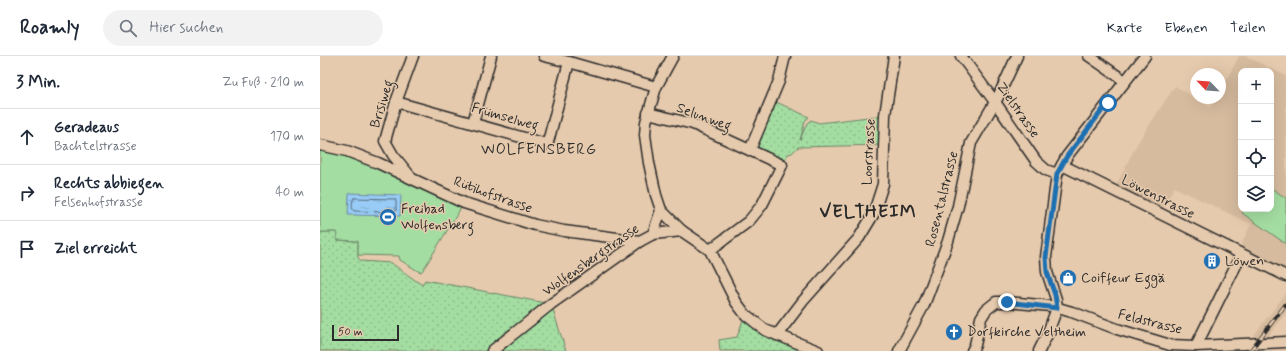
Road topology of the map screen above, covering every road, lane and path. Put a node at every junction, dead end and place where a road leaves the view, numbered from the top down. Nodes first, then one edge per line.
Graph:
1 (413, 56) edge
2 (491, 56) edge
3 (544, 56) edge
4 (673, 56) edge
5 (785, 56) edge
6 (894, 56) edge
7 (961, 56) edge
8 (1018, 56) edge
9 (1089, 56) edge
10 (1145, 56) edge
11 (569, 62) junction
12 (1125, 81) junction
13 (656, 87) junction
14 (396, 102) junction
15 (995, 102) junction
16 (648, 113) junction
17 (473, 123) junction
18 (320, 145) edge
19 (750, 150) junction
20 (1059, 169) junction
21 (411, 177) junction
22 (661, 210) junction
23 (682, 231) junction
24 (654, 234) junction
25 (640, 241) junction
26 (710, 250) junction
27 (1241, 255) junction
28 (1286, 276) edge
29 (1057, 308) junction
30 (777, 335) junction
31 (1286, 342) edge
32 (1196, 346) junction
33 (1266, 347) edge
34 (492, 351) edge
35 (818, 351) edge
36 (899, 351) edge
37 (972, 351) edge
38 (1039, 351) edge

1 - 14 street, Brisiweg
2 - 17 street
3 - 11 street
4 - 13 street
5 - 19 street
6 - 30 street, Loorstrasse
7 - 15 street, Zielstrasse
8 - 15 street, Rosentalstrasse
9 - 12 street
10 - 12 street
11 - 13 street
11 - 17 street, Frümselweg
12 - 20 street
13 - 16 street
14 - 17 street, Frümselweg
14 - 21 street, Brisiweg
15 - 20 street, Zielstrasse
15 - 36 street, Rosentalstrasse
16 - 19 street, Selunweg
16 - 22 street
18 - 21 street, Rütihofstrasse
19 - 26 street, Selunweg
20 - 27 street, Löwenstrasse
20 - 29 street
21 - 25 street, Rütihofstrasse
22 - 23 street
22 - 24 street, Wolfensbergstrasse
23 - 24 street
23 - 26 street
24 - 25 street, Wolfensbergstrasse
25 - 34 street, Wolfensbergstrasse
26 - 30 street
27 - 28 street, Löwenstrasse
27 - 32 street
29 - 32 street, Feldstrasse
29 - 37 street, Feldstrasse
29 - 38 street
30 - 35 street
31 - 33 street, Feldstrasse
32 - 33 street, Feldstrasse

